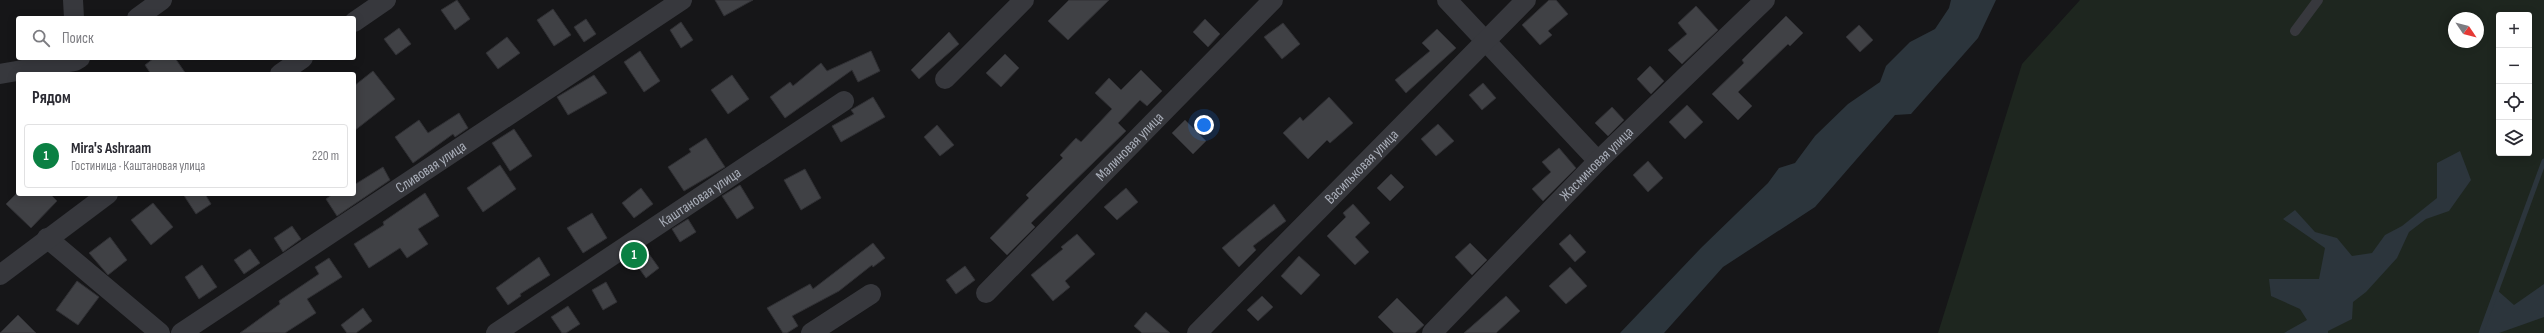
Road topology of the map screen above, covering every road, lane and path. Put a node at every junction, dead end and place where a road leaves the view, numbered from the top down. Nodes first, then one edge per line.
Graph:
1 (73, 0) edge
2 (162, 0) edge
3 (386, 0) edge
4 (682, 0) edge
5 (1024, 0) edge
6 (1273, 0) edge
7 (1447, 0) edge
8 (1526, 0) edge
9 (1765, 0) edge
10 (2318, 0) edge
11 (74, 16) edge
12 (140, 16) edge
13 (356, 21) edge
14 (2295, 31) dead end
15 (1486, 41) junction
16 (300, 60) edge
17 (77, 63) edge
18 (283, 72) edge
19 (0, 74) edge
20 (945, 79) dead end
21 (844, 101) dead end
22 (1598, 161) junction
23 (105, 196) edge
24 (47, 238) junction
25 (0, 275) edge
26 (986, 293) dead end
27 (872, 294) dead end
28 (160, 333) edge
29 (181, 333) edge
30 (496, 333) edge
31 (811, 333) edge
32 (1196, 333) edge
33 (1432, 333) edge

1 - 11 street
2 - 12 street
3 - 13 street
4 - 29 street, Сливовая улица
5 - 20 street
6 - 26 street, Малиновая улица
7 - 15 street
8 - 15 street, Васильковая улица
9 - 22 street, Жасминовая улица
10 - 14 lane
15 - 22 street
15 - 32 street, Васильковая улица
16 - 18 street
17 - 19 street
21 - 30 street, Каштановая улица
22 - 33 street, Жасминовая улица
23 - 24 street
24 - 25 street
24 - 28 street
27 - 31 street

